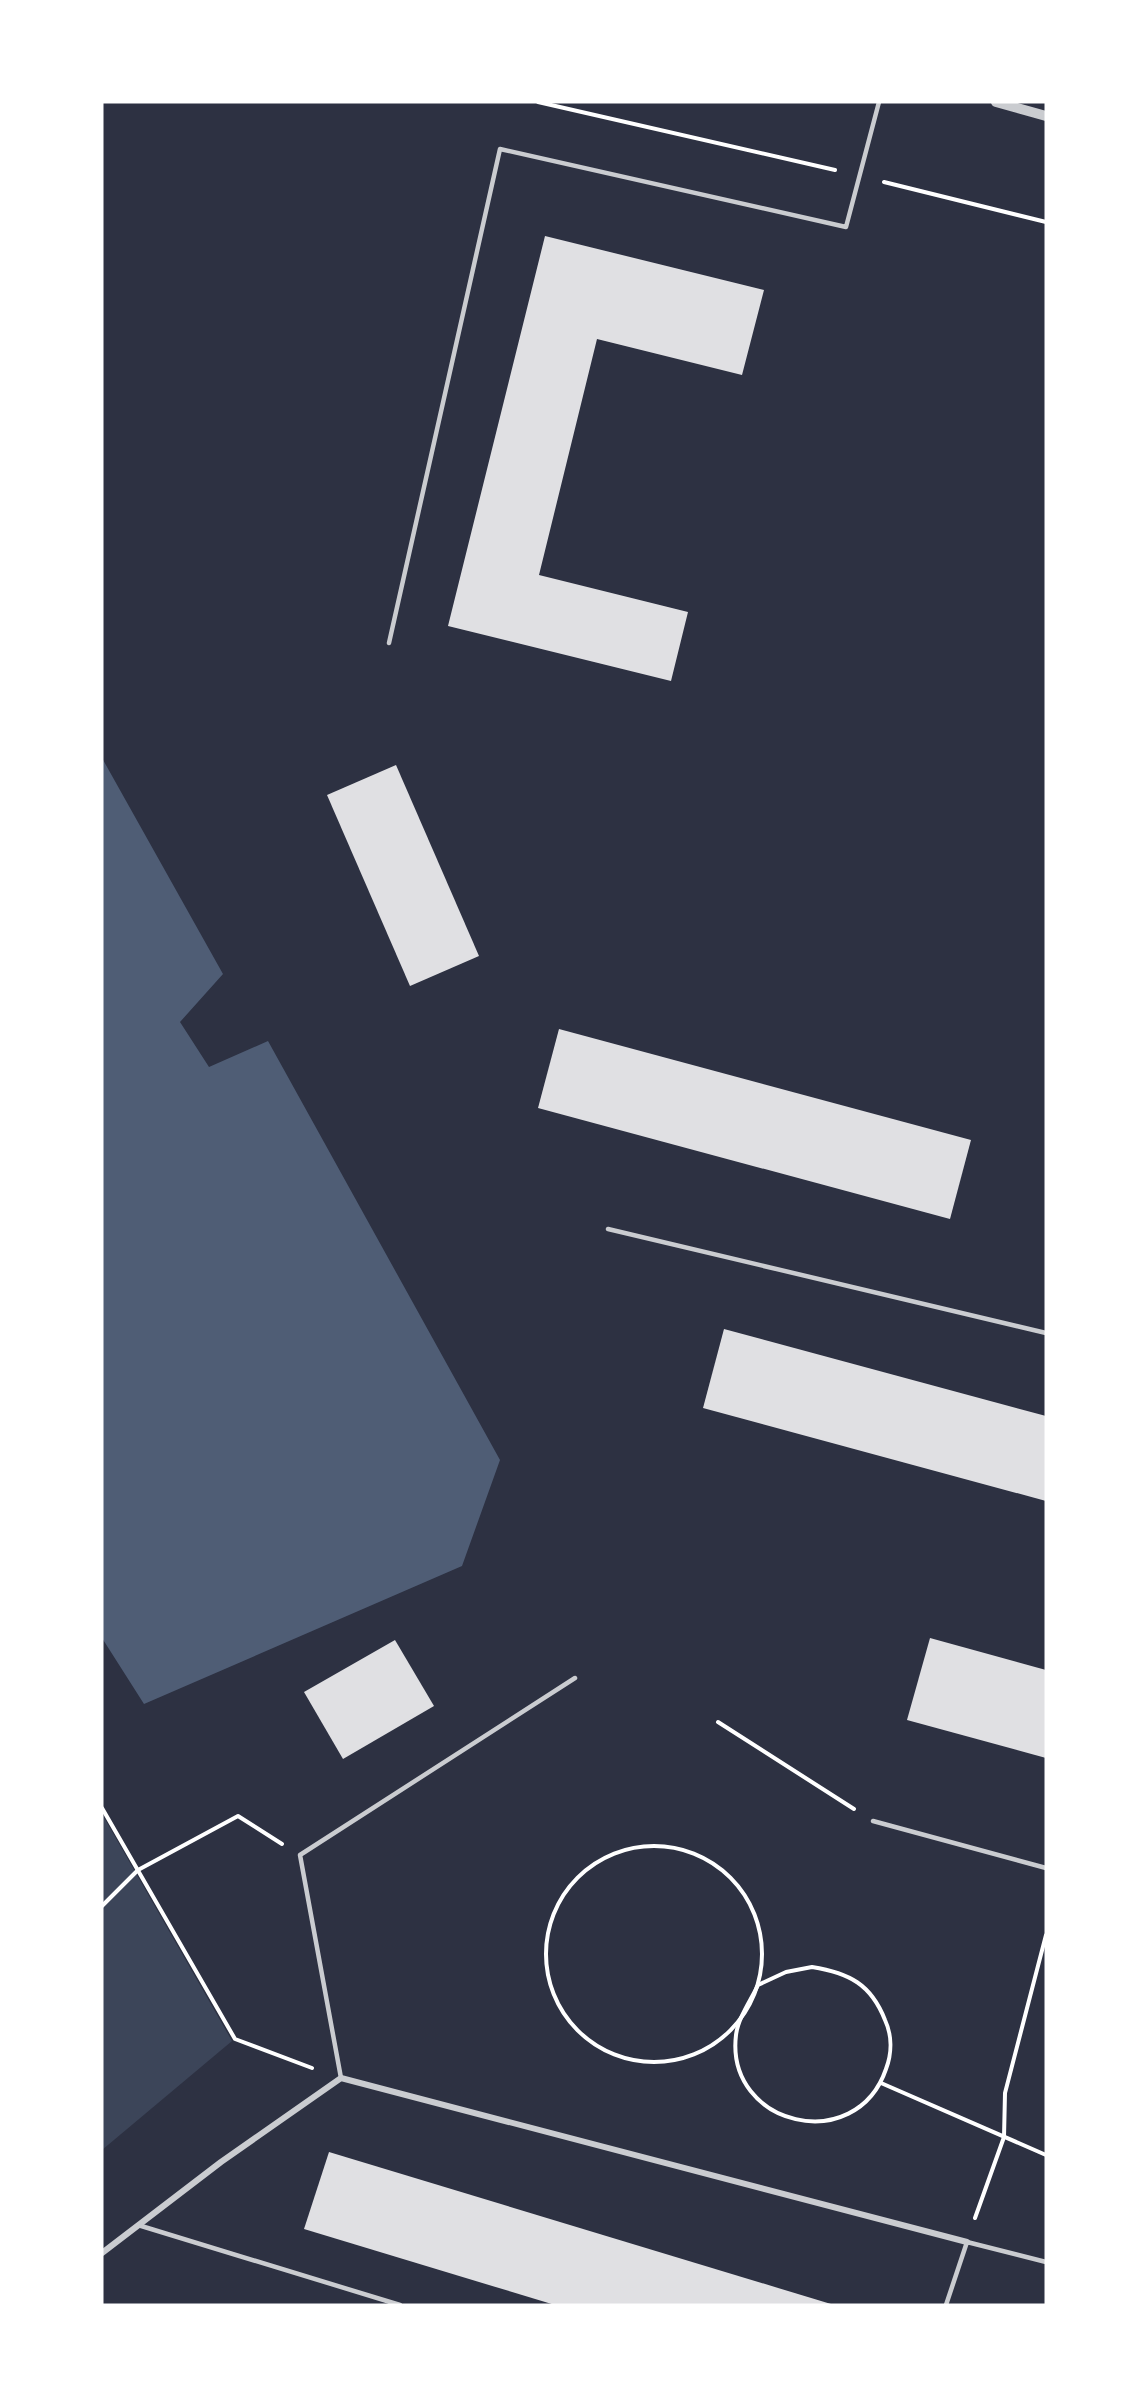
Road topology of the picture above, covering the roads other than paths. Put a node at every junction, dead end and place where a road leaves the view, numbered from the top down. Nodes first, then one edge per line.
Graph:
1 (879, 102) edge
2 (996, 102) edge
3 (1046, 116) edge
4 (388, 643) dead end
5 (608, 1229) dead end
6 (1046, 1333) edge
7 (575, 1678) dead end
8 (873, 1821) road end
9 (1046, 1868) edge
10 (341, 2078) junction
11 (137, 2225) junction
12 (967, 2242) junction
13 (102, 2253) edge
14 (1046, 2262) edge
15 (400, 2305) edge
16 (946, 2305) edge

1 - 4 lane
2 - 3 street
5 - 6 lane
7 - 10 lane
8 - 9 lane
10 - 11 street
10 - 12 street
11 - 13 street
11 - 15 lane
12 - 14 lane
12 - 16 lane

